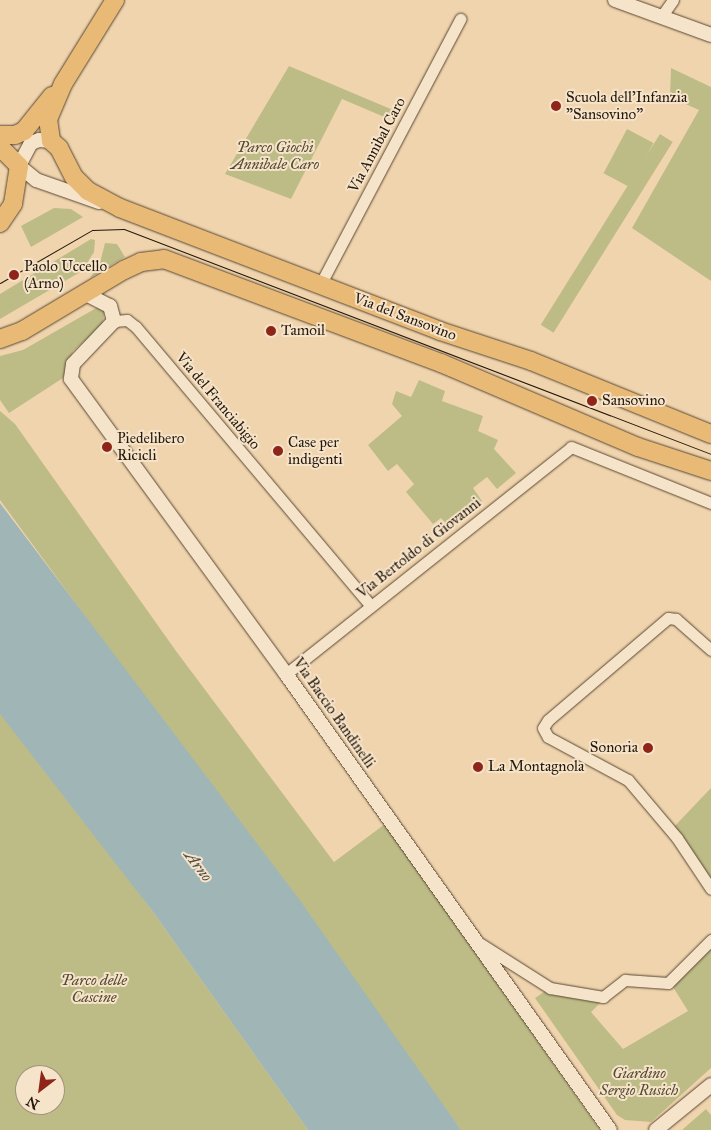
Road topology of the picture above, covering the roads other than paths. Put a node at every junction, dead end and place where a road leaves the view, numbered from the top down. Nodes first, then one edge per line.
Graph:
1 (115, 0) edge
2 (615, 0) edge
3 (673, 0) edge
4 (661, 17) junction
5 (460, 19) dead end
6 (711, 36) edge
7 (63, 84) junction
8 (0, 135) edge
9 (51, 141) junction
10 (0, 147) edge
11 (19, 166) junction
12 (120, 208) junction
13 (0, 223) edge
14 (320, 284) junction
15 (84, 293) junction
16 (114, 322) junction
17 (0, 339) edge
18 (711, 434) edge
19 (711, 471) edge
20 (711, 502) edge
21 (370, 605) junction
22 (711, 650) edge
23 (286, 674) junction
24 (711, 889) edge
25 (711, 940) edge
26 (476, 941) junction
27 (711, 1085) edge
28 (610, 1130) edge
29 (656, 1130) edge

1 - 7 main road
2 - 4 street
3 - 4 street
4 - 6 street
5 - 14 street, Via Annibal Caro
7 - 8 main road
7 - 9 main road
9 - 11 street
9 - 12 main road, Via del Sansovino
10 - 11 main road
11 - 12 street
11 - 13 main road
12 - 14 main road, Via del Sansovino
14 - 18 main road, Via del Sansovino
15 - 16 street
15 - 17 main road
15 - 19 main road, Via del Sansovino
16 - 21 street, Via del Franciabigio
16 - 23 street, Via Baccio Bandinelli
20 - 21 street, Via Bertoldo di Giovanni
21 - 23 street, Via Bertoldo di Giovanni
22 - 24 street
23 - 26 street, Via Baccio Bandinelli
25 - 26 street
26 - 28 street, Via Baccio Bandinelli
27 - 29 street

